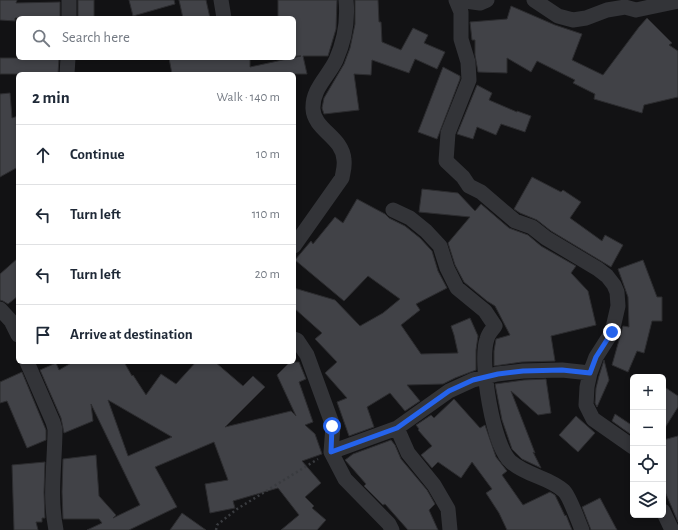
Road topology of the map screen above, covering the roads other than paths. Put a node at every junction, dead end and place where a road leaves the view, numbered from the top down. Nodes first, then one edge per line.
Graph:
1 (68, 0) edge
2 (221, 0) edge
3 (346, 0) edge
4 (457, 0) edge
5 (487, 0) edge
6 (534, 0) edge
7 (678, 1) edge
8 (630, 4) edge
9 (69, 16) edge
10 (224, 16) edge
11 (68, 60) edge
12 (67, 72) edge
13 (393, 210) dead end
14 (296, 243) edge
15 (0, 309) edge
16 (16, 331) edge
17 (296, 340) edge
18 (29, 364) edge
19 (590, 373) junction
20 (486, 377) junction
21 (397, 428) junction
22 (632, 446) edge
23 (331, 452) junction
24 (666, 517) edge
25 (56, 530) edge
26 (392, 530) edge
27 (450, 530) edge
28 (582, 530) edge
29 (672, 530) edge

1 - 9 street
2 - 10 street
3 - 14 street
4 - 5 street
4 - 19 street
6 - 8 street
7 - 8 street
11 - 12 street
13 - 20 street
15 - 16 street
17 - 23 street
18 - 25 street
19 - 20 street
19 - 22 street
20 - 21 street
20 - 28 street
21 - 23 street
21 - 27 street
23 - 26 street
24 - 29 street

